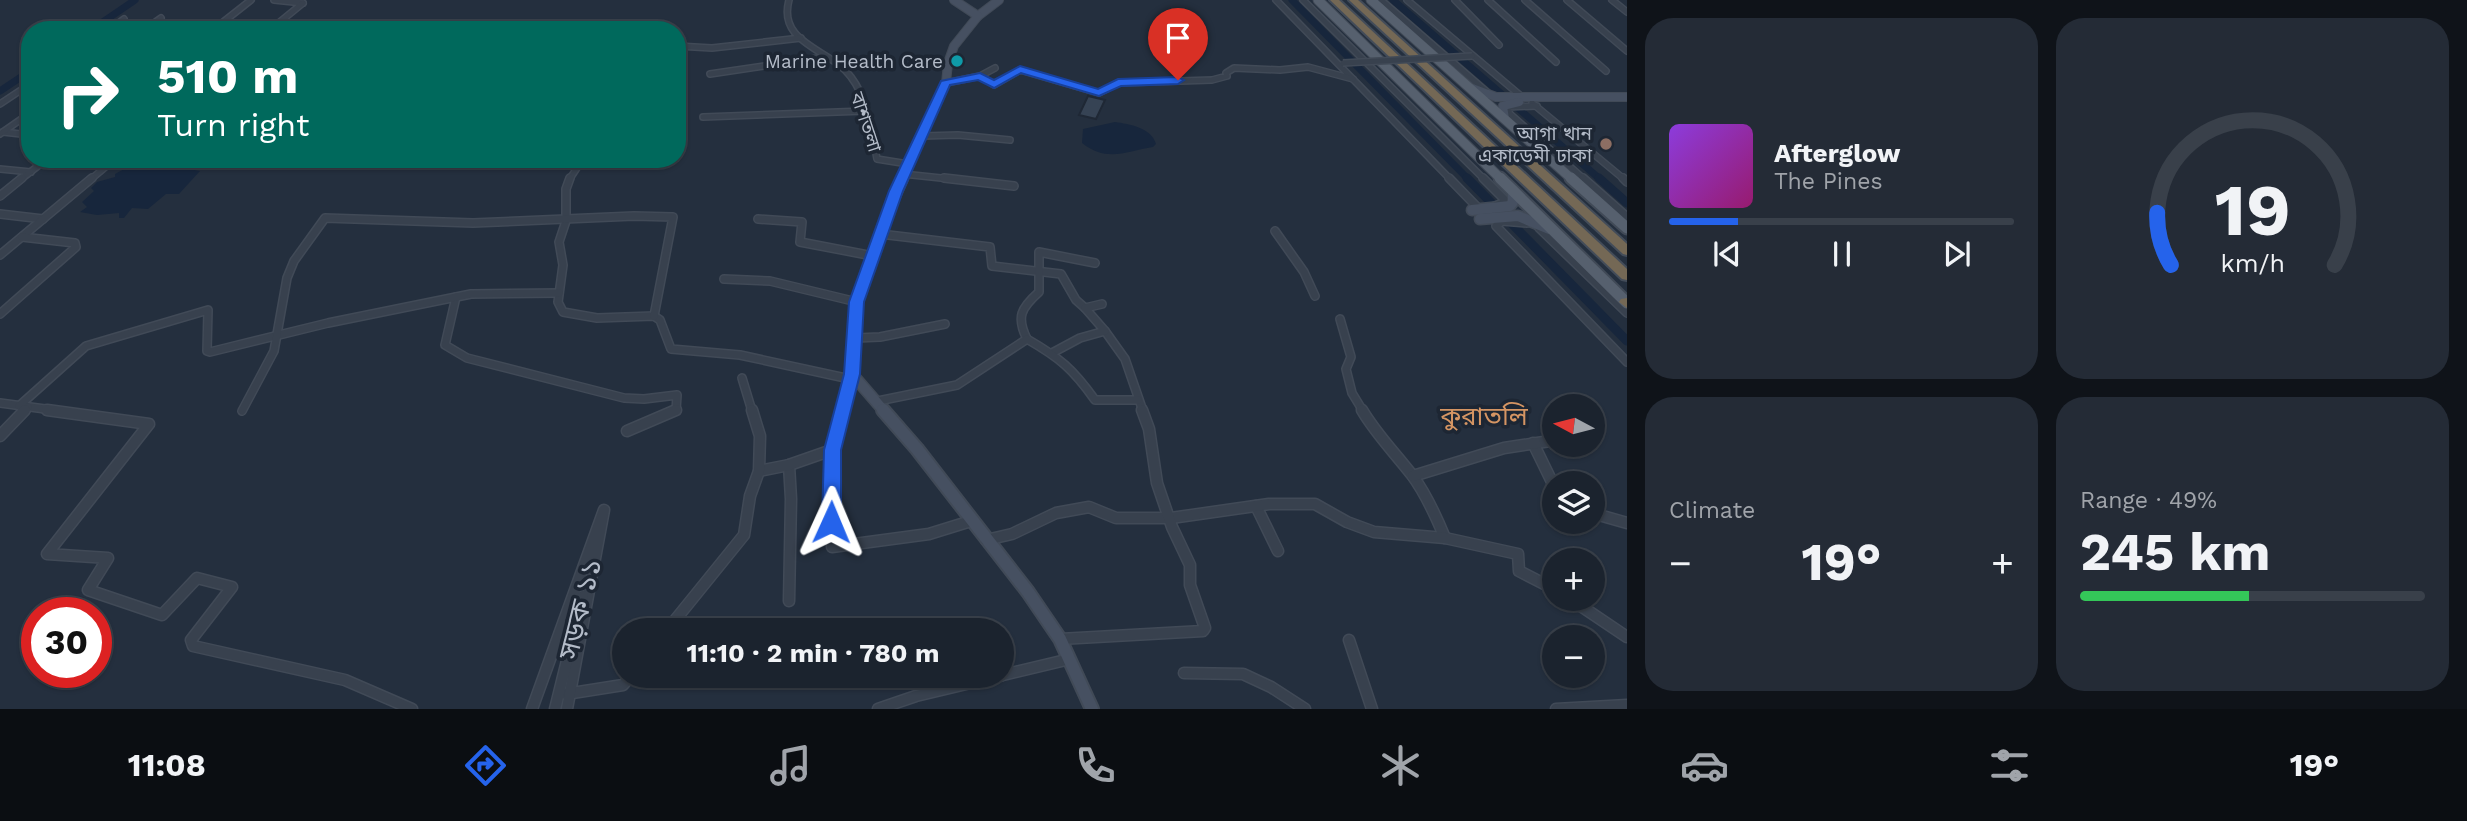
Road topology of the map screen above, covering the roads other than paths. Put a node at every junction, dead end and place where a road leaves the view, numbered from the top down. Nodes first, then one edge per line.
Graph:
1 (251, 0) edge
2 (274, 0) edge
3 (789, 0) edge
4 (954, 0) edge
5 (999, 0) edge
6 (1276, 0) edge
7 (1303, 0) edge
8 (1318, 0) edge
9 (1334, 0) edge
10 (1353, 0) edge
11 (1371, 0) edge
12 (1381, 0) edge
13 (1407, 0) edge
14 (1455, 0) edge
15 (1488, 0) edge
16 (1525, 0) edge
17 (1567, 0) edge
18 (1612, 0) edge
19 (1627, 12) edge
20 (978, 16) junction
21 (161, 18) dead end
22 (124, 19) dead end
23 (121, 21) edge
24 (157, 21) edge
25 (224, 21) edge
26 (281, 21) edge
27 (801, 38) junction
28 (1499, 45) dead end
29 (686, 47) edge
30 (1464, 48) junction
31 (1627, 51) edge
32 (1330, 56) junction
33 (1472, 56) junction
34 (824, 57) junction
35 (1556, 62) dead end
36 (1343, 63) junction
37 (1482, 63) junction
38 (995, 68) dead end
39 (1605, 71) dead end
40 (710, 74) dead end
41 (980, 76) junction
42 (1350, 77) junction
43 (946, 83) junction
44 (1472, 88) junction
45 (21, 90) edge
46 (1495, 95) junction
47 (1627, 97) edge
48 (1523, 99) junction
49 (1627, 103) edge
50 (0, 104) edge
51 (1506, 106) junction
52 (865, 111) junction
53 (703, 117) dead end
54 (21, 119) edge
55 (1505, 119) junction
56 (1, 133) edge
57 (21, 134) edge
58 (923, 136) junction
59 (1010, 140) dead end
60 (36, 168) edge
61 (104, 168) edge
62 (577, 168) edge
63 (0, 169) edge
64 (906, 169) junction
65 (31, 172) junction
66 (1627, 182) edge
67 (1014, 186) dead end
68 (1513, 190) junction
69 (0, 196) edge
70 (1509, 201) junction
71 (1477, 211) junction
72 (0, 214) edge
73 (1627, 217) edge
74 (43, 219) junction
75 (758, 219) dead end
76 (566, 221) junction
77 (1527, 221) junction
78 (1627, 228) edge
79 (1275, 231) dead end
80 (880, 234) junction
81 (1558, 234) junction
82 (22, 237) junction
83 (1627, 251) edge
84 (0, 255) edge
85 (873, 256) junction
86 (1095, 263) dead end
87 (1038, 271) junction
88 (1627, 276) edge
89 (724, 279) dead end
90 (559, 293) junction
91 (1315, 296) dead end
92 (456, 297) junction
93 (857, 302) junction
94 (1102, 304) dead end
95 (1627, 305) edge
96 (1085, 308) junction
97 (0, 314) edge
98 (654, 316) junction
99 (1340, 319) dead end
100 (945, 324) dead end
101 (1105, 331) junction
102 (279, 336) junction
103 (856, 338) junction
104 (1027, 339) junction
105 (1052, 353) junction
106 (1627, 362) edge
107 (851, 377) junction
108 (742, 378) dead end
109 (1138, 400) junction
110 (878, 401) junction
111 (0, 403) edge
112 (23, 406) junction
113 (242, 412) dead end
114 (627, 431) dead end
115 (0, 436) edge
116 (1542, 442) edge
117 (1533, 443) junction
118 (832, 450) junction
119 (789, 465) junction
120 (759, 471) junction
121 (1547, 471) edge
122 (1413, 476) junction
123 (1256, 506) junction
124 (604, 510) junction
125 (1605, 517) edge
126 (1171, 518) junction
127 (971, 521) junction
128 (1627, 523) edge
129 (1444, 538) junction
130 (985, 540) junction
131 (1278, 551) dead end
132 (1542, 583) edge
133 (789, 601) dead end
134 (1588, 611) edge
135 (677, 618) edge
136 (1627, 637) edge
137 (1060, 639) junction
138 (1349, 640) dead end
139 (1070, 659) junction
140 (1014, 672) edge
141 (1184, 673) dead end
142 (612, 687) edge
143 (948, 688) edge
144 (1627, 705) edge
145 (412, 709) edge
146 (532, 709) edge
147 (554, 709) edge
148 (567, 709) edge
149 (878, 709) edge
150 (1092, 709) edge
151 (1305, 709) edge
152 (1372, 709) edge
153 (1556, 709) edge

1 - 25 street
2 - 26 street
3 - 27 street, বাশতলা
4 - 20 street
5 - 20 street
6 - 32 street
7 - 70 street
8 - 68 main road
9 - 88 highway
10 - 83 highway
11 - 44 main road
12 - 46 street
13 - 30 street
14 - 28 street
15 - 35 street
16 - 39 street
17 - 31 street
18 - 19 street
20 - 43 street
21 - 24 street
22 - 23 street
27 - 29 street
27 - 34 street, বাশতলা
30 - 33 street
30 - 37 street
32 - 36 street
32 - 42 street
33 - 36 street, bridge
33 - 37 street
34 - 40 street
34 - 52 street, বাশতলা
36 - 42 street
37 - 48 street
38 - 41 street
41 - 42 street
41 - 43 street
42 - 71 street
43 - 58 street
44 - 46 street
44 - 55 main road
45 - 50 street
46 - 48 street
47 - 48 street
48 - 49 street
48 - 51 street
48 - 66 street
51 - 55 street
51 - 73 street
52 - 53 street
52 - 64 street, বাশতলা
54 - 56 street
55 - 78 main road
56 - 57 street
58 - 59 street
58 - 64 street
60 - 65 street
61 - 74 street
62 - 76 street
63 - 65 street
64 - 67 street
64 - 80 street
65 - 69 street
68 - 70 street
68 - 81 main road
70 - 71 street
71 - 77 street
72 - 74 street
74 - 82 street
75 - 85 street
76 - 90 street
76 - 98 street
76 - 102 street
77 - 81 street
77 - 95 street
77 - 106 street
79 - 91 street
80 - 85 street
80 - 87 street
81 - 95 main road
82 - 84 street
82 - 97 street
85 - 93 street
86 - 87 street
87 - 96 street
87 - 104 street
89 - 93 street
90 - 92 street
90 - 98 street
92 - 102 street
92 - 114 street
93 - 103 street
94 - 96 street
96 - 101 street
98 - 107 street
99 - 122 street
100 - 103 street
101 - 105 street
101 - 109 street
102 - 112 street
102 - 113 street
103 - 107 street
104 - 105 street
104 - 110 street
105 - 109 street
107 - 110 street
107 - 118 street
108 - 120 street
109 - 126 street
110 - 127 street
111 - 112 street
112 - 115 street
112 - 145 street
116 - 117 street
117 - 121 street
117 - 122 street
118 - 119 street
118 - 127 street
119 - 120 street
119 - 133 street
120 - 135 street
122 - 129 street
123 - 126 street
123 - 129 street
123 - 131 street
124 - 146 street
124 - 147 street, সড়ক ১১
124 - 148 street
125 - 128 street
126 - 130 street
126 - 137 street
127 - 130 street
129 - 132 street
130 - 137 street
134 - 136 street
137 - 139 street
138 - 152 street
139 - 140 street
139 - 150 street
141 - 151 street
142 - 147 street
143 - 149 street
144 - 153 street

